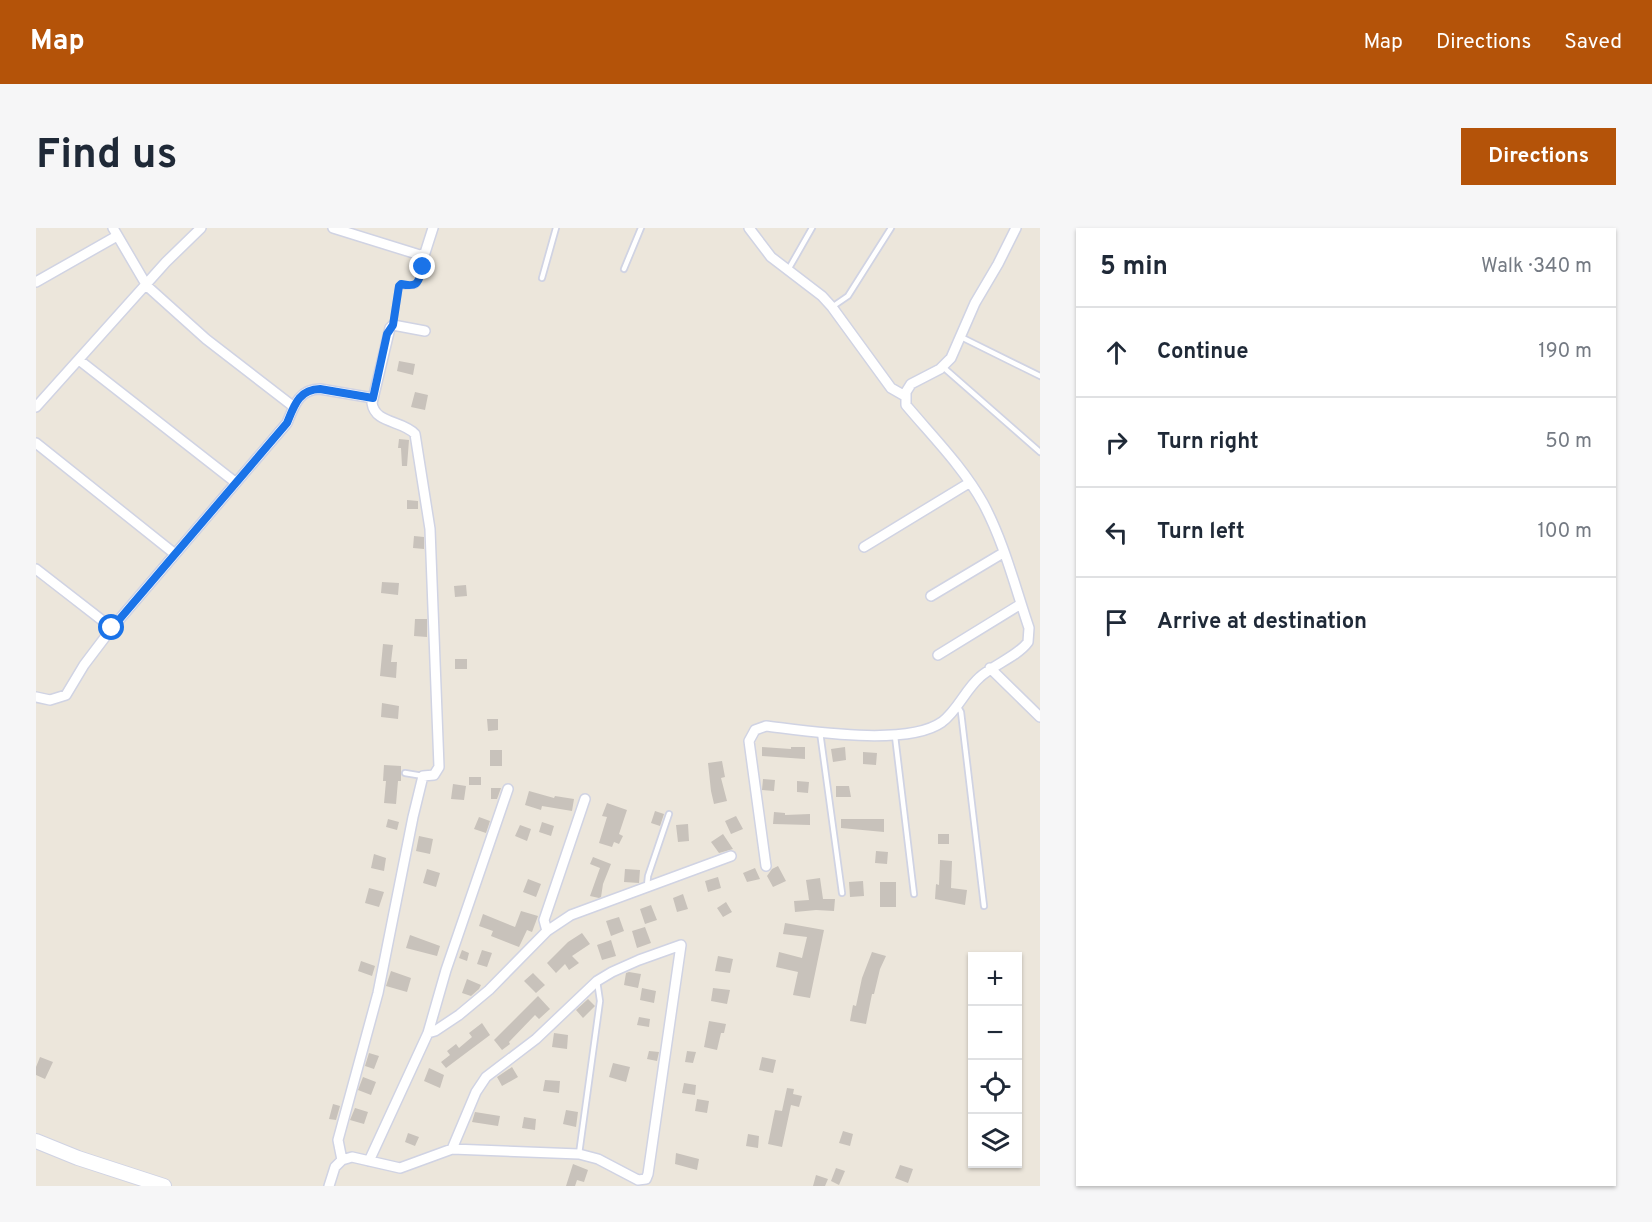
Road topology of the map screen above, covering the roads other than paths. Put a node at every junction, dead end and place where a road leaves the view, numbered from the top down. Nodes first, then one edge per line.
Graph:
1 (201, 228) edge
2 (333, 228) edge
3 (433, 228) edge
4 (556, 228) edge
5 (642, 228) edge
6 (750, 228) edge
7 (812, 228) edge
8 (891, 228) edge
9 (1017, 228) edge
10 (115, 232) edge
11 (423, 267) dead end
12 (624, 269) dead end
13 (788, 271) junction
14 (542, 278) dead end
15 (36, 282) edge
16 (147, 286) junction
17 (832, 307) junction
18 (393, 325) junction
19 (425, 331) dead end
20 (961, 337) junction
21 (79, 360) junction
22 (943, 367) junction
23 (1040, 376) edge
24 (905, 396) junction
25 (373, 398) junction
26 (36, 407) edge
27 (294, 407) junction
28 (36, 443) edge
29 (1040, 452) edge
30 (236, 482) junction
31 (969, 483) junction
32 (864, 547) dead end
33 (1003, 553) junction
34 (175, 554) junction
35 (36, 569) edge
36 (931, 596) dead end
37 (1021, 604) junction
38 (112, 628) junction
39 (938, 655) dead end
40 (990, 669) junction
41 (36, 697) edge
42 (957, 705) junction
43 (1040, 717) edge
44 (820, 732) junction
45 (895, 735) junction
46 (405, 773) dead end
47 (423, 776) junction
48 (508, 789) dead end
49 (585, 799) dead end
50 (669, 814) dead end
51 (731, 856) dead end
52 (766, 866) dead end
53 (647, 886) junction
54 (842, 893) dead end
55 (914, 894) dead end
56 (984, 906) dead end
57 (547, 931) junction
58 (597, 981) junction
59 (428, 1033) junction
60 (36, 1141) edge
61 (452, 1149) junction
62 (579, 1154) junction
63 (342, 1160) junction
64 (369, 1161) junction
65 (164, 1186) edge
66 (329, 1186) edge

1 - 16 street
2 - 3 street
4 - 14 lane
5 - 12 lane
6 - 13 street
7 - 13 lane
8 - 17 lane
9 - 20 street
10 - 15 street
10 - 16 street
11 - 18 lane
13 - 17 street
16 - 21 street
16 - 27 street
17 - 24 street
18 - 19 street
18 - 25 street
20 - 22 street
20 - 23 lane
21 - 26 street
21 - 30 street
22 - 24 street
22 - 29 lane
24 - 31 street
25 - 27 street
25 - 47 street
27 - 30 street
28 - 34 street
30 - 34 street
31 - 32 street
31 - 33 street
33 - 36 street
33 - 37 street
34 - 38 street
35 - 38 street
37 - 39 street
37 - 40 street
38 - 41 street
40 - 42 street
40 - 43 street
42 - 45 street
42 - 56 lane
44 - 45 street
44 - 52 street
44 - 54 lane
45 - 55 lane
46 - 47 lane
47 - 63 street
48 - 59 street
49 - 57 street
50 - 53 lane
51 - 53 street
53 - 57 street
57 - 59 street
58 - 61 street
58 - 62 lane
58 - 62 street
59 - 64 street
60 - 65 street
61 - 62 street
61 - 64 street
63 - 64 street
63 - 66 street

